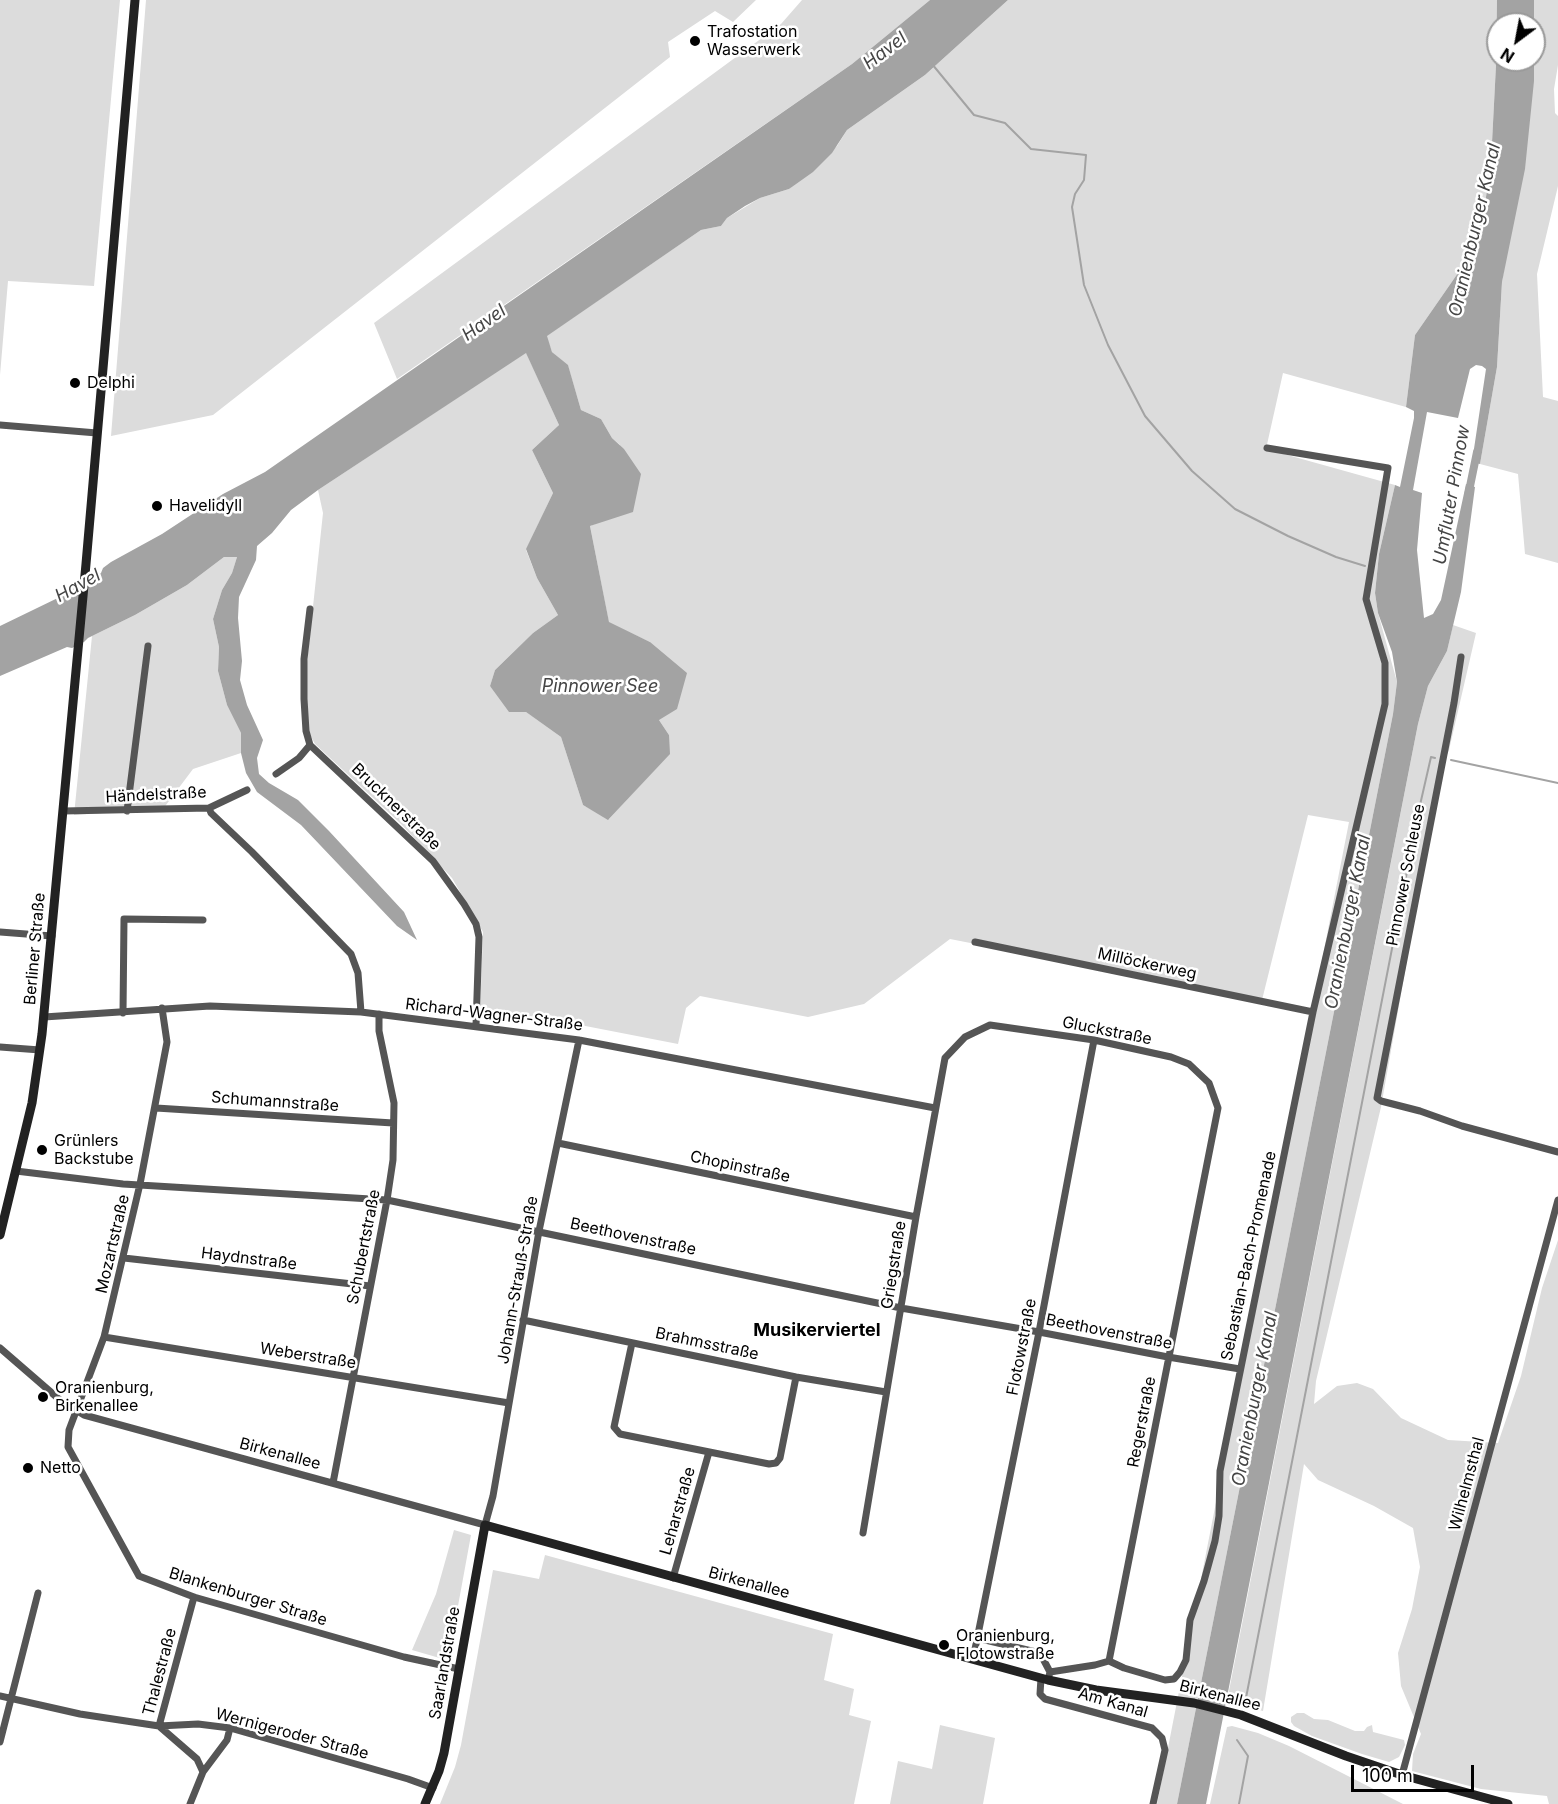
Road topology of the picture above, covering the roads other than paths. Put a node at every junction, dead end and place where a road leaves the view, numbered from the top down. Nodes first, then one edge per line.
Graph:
1 (135, 0) edge
2 (0, 425) edge
3 (97, 433) junction
4 (1267, 448) dead end
5 (310, 609) dead end
6 (148, 646) dead end
7 (1461, 657) dead end
8 (310, 745) junction
9 (276, 774) dead end
10 (247, 790) dead end
11 (209, 808) junction
12 (63, 811) junction
13 (127, 811) junction
14 (203, 920) dead end
15 (0, 932) edge
16 (52, 936) junction
17 (975, 942) dead end
18 (162, 1008) junction
19 (361, 1012) junction
20 (1313, 1012) junction
21 (123, 1013) junction
22 (379, 1014) junction
23 (44, 1017) junction
24 (990, 1025) joint
25 (476, 1026) junction
26 (579, 1040) junction
27 (1094, 1040) junction
28 (0, 1047) edge
29 (40, 1050) junction
30 (1209, 1083) joint
31 (156, 1108) junction
32 (935, 1108) junction
33 (393, 1123) junction
34 (558, 1143) junction
35 (1558, 1152) edge
36 (16, 1172) junction
37 (140, 1184) junction
38 (387, 1200) junction
39 (1558, 1200) edge
40 (916, 1217) junction
41 (539, 1231) junction
42 (0, 1235) edge
43 (124, 1258) junction
44 (370, 1286) junction
45 (901, 1308) junction
46 (523, 1320) junction
47 (1039, 1332) junction
48 (104, 1337) junction
49 (632, 1342) junction
50 (0, 1348) edge
51 (1168, 1357) junction
52 (1240, 1368) junction
53 (352, 1377) junction
54 (796, 1377) junction
55 (886, 1392) junction
56 (509, 1403) junction
57 (76, 1410) junction
58 (709, 1452) junction
59 (333, 1484) junction
60 (485, 1525) junction
61 (863, 1533) dead end
62 (674, 1578) junction
63 (38, 1593) dead end
64 (194, 1597) junction
65 (977, 1638) junction
66 (973, 1659) junction
67 (1109, 1661) junction
68 (459, 1669) junction
69 (1046, 1677) junction
70 (0, 1696) edge
71 (11, 1699) junction
72 (159, 1726) junction
73 (230, 1728) junction
74 (0, 1742) edge
75 (203, 1772) junction
76 (1402, 1775) junction
77 (433, 1788) junction
78 (190, 1804) edge
79 (425, 1804) edge
80 (1153, 1804) edge
81 (1508, 1804) edge

1 - 3 street, Berliner Straße
2 - 3 street
3 - 12 street, Berliner Straße
4 - 20 street, Sebastian-Bach-Promenade
5 - 8 street
6 - 13 street
7 - 35 street, Pinnower Schleuse
8 - 9 street
8 - 25 street, Brucknerstraße
10 - 11 street, Händelstraße
11 - 13 street, Händelstraße
11 - 19 street
12 - 13 street, Händelstraße
12 - 16 street, Berliner Straße
14 - 21 street
15 - 16 street
16 - 23 street, Berliner Straße
17 - 20 street, Millöckerweg
18 - 19 street, Richard-Wagner-Straße
18 - 21 street, Richard-Wagner-Straße
18 - 31 street, Mozartstraße
19 - 22 street, Richard-Wagner-Straße
20 - 52 street, Sebastian-Bach-Promenade
21 - 23 street, Richard-Wagner-Straße
22 - 25 street, Richard-Wagner-Straße
22 - 33 street, Schubertstraße
23 - 29 street, Berliner Straße
24 - 27 street, Gluckstraße
24 - 32 street, Griegstraße
25 - 26 street, Richard-Wagner-Straße
26 - 32 street, Richard-Wagner-Straße
26 - 34 street, Johann-Strauß-Straße
27 - 30 street, Gluckstraße
27 - 47 street, Flotowstraße
28 - 29 street
29 - 36 street, Berliner Straße
30 - 51 street, Regerstraße
31 - 33 street, Schumannstraße
31 - 37 street, Mozartstraße
32 - 40 street, Griegstraße
33 - 38 street, Schubertstraße
34 - 40 street, Chopinstraße
34 - 41 street, Johann-Strauß-Straße
36 - 37 street, Beethovenstraße
36 - 42 street, Berliner Straße
37 - 38 street, Beethovenstraße
37 - 43 street, Mozartstraße
38 - 41 street, Beethovenstraße
38 - 44 street, Schubertstraße
39 - 76 street, Wilhelmsthal
40 - 45 street, Griegstraße
41 - 45 street, Beethovenstraße
41 - 46 street, Johann-Strauß-Straße
43 - 44 street, Haydnstraße
43 - 48 street, Mozartstraße
44 - 53 street, Schubertstraße
45 - 47 street, Beethovenstraße
45 - 55 street, Griegstraße
46 - 49 street, Brahmsstraße
46 - 56 street, Johann-Strauß-Straße
47 - 51 street, Beethovenstraße
47 - 65 street, Flotowstraße
48 - 53 street, Weberstraße
48 - 57 street, Mozartstraße
49 - 54 street, Brahmsstraße
49 - 58 street
50 - 57 street, Birkenallee
51 - 52 street, Beethovenstraße
51 - 67 street, Regerstraße
52 - 67 street, Sebastian-Bach-Promenade
53 - 56 street, Weberstraße
53 - 59 street, Schubertstraße
54 - 55 street, Brahmsstraße
54 - 58 street
55 - 61 street, Griegstraße
56 - 60 street, Johann-Strauß-Straße
57 - 59 street, Birkenallee
57 - 64 street, Blankenburger Straße
58 - 62 street, Leharstraße
59 - 60 street, Birkenallee
60 - 62 street, Birkenallee
60 - 68 street, Saarlandstraße
62 - 66 street, Birkenallee
63 - 71 street
64 - 68 street, Blankenburger Straße
64 - 72 street, Thalestraße
65 - 66 street, Flotowstraße
65 - 69 street
66 - 69 street, Birkenallee
67 - 69 street
68 - 77 street, Saarlandstraße
69 - 76 street, Birkenallee
69 - 80 street, Am Kanal
70 - 71 street, Wernigeroder Straße
71 - 72 street, Wernigeroder Straße
71 - 74 street
72 - 73 street, Wernigeroder Straße
72 - 75 street, Thalestraße
73 - 75 street
73 - 77 street, Wernigeroder Straße
75 - 78 street
76 - 81 street, Birkenallee
77 - 79 street, Saarlandstraße

